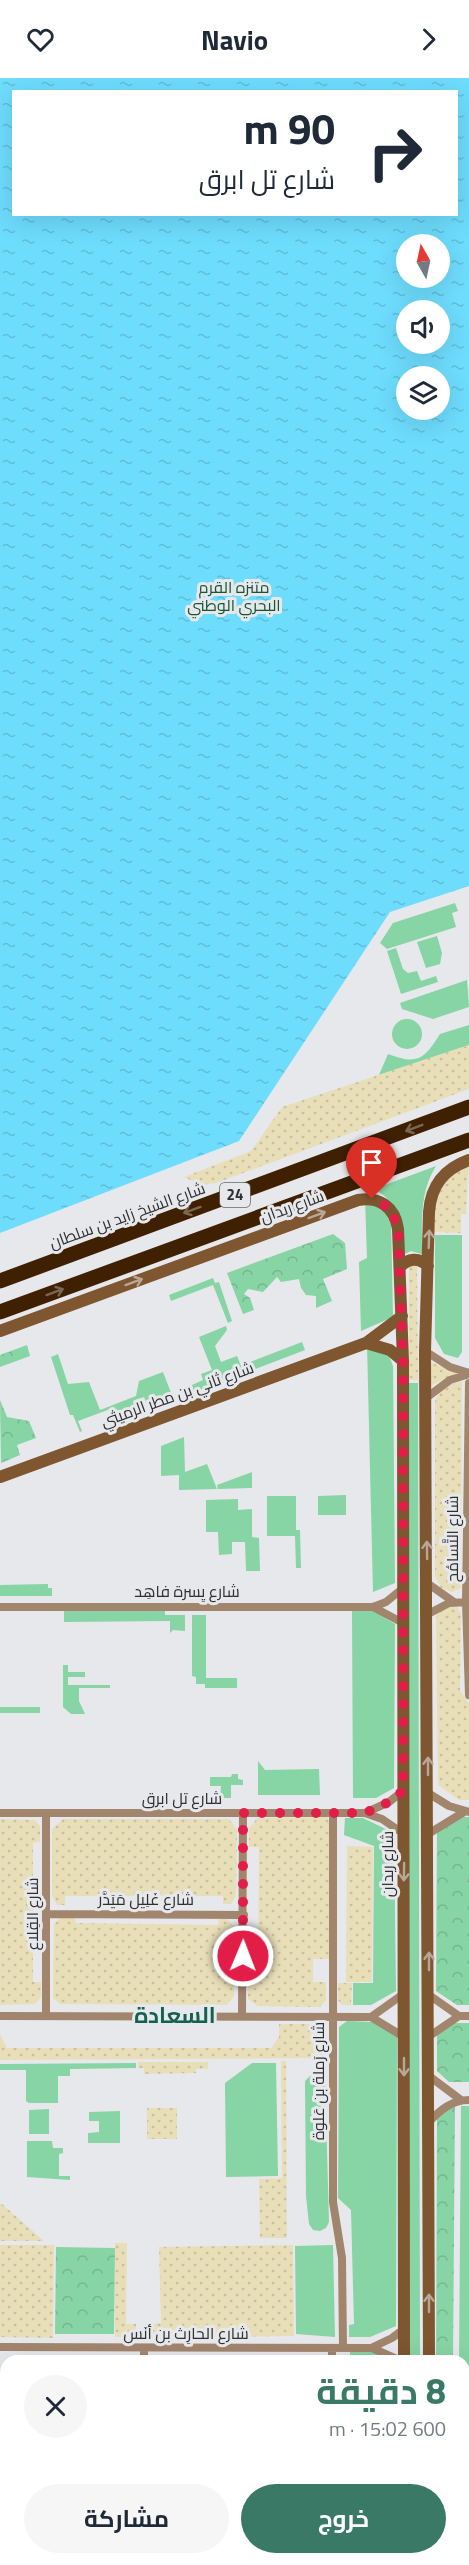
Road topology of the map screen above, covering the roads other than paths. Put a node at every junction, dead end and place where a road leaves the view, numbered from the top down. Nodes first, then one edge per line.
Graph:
1 (469, 1107) edge
2 (469, 1140) edge
3 (469, 1160) edge
4 (428, 1266) junction
5 (400, 1268) junction
6 (0, 1281) edge
7 (0, 1312) edge
8 (402, 1316) junction
9 (0, 1331) edge
10 (366, 1343) junction
11 (425, 1351) junction
12 (403, 1361) junction
13 (469, 1374) edge
14 (469, 1383) edge
15 (426, 1398) junction
16 (0, 1477) edge
17 (428, 1583) junction
18 (402, 1589) junction
19 (454, 1602) junction
20 (468, 1602) edge
21 (0, 1607) edge
22 (373, 1607) junction
23 (428, 1614) junction
24 (403, 1623) junction
25 (469, 1695) edge
26 (403, 1791) junction
27 (428, 1793) junction
28 (466, 1812) edge
29 (0, 1813) edge
30 (46, 1813) junction
31 (243, 1813) junction
32 (333, 1813) junction
33 (364, 1813) junction
34 (404, 1834) junction
35 (428, 1834) junction
36 (48, 1914) junction
37 (244, 1915) junction
38 (402, 1995) junction
39 (429, 1995) junction
40 (0, 2016) edge
41 (46, 2016) junction
42 (242, 2016) junction
43 (459, 2016) junction
44 (469, 2016) edge
45 (333, 2017) junction
46 (370, 2017) junction
47 (404, 2037) junction
48 (428, 2037) junction
49 (429, 2076) junction
50 (465, 2100) edge
51 (429, 2122) junction
52 (404, 2329) junction
53 (0, 2347) edge
54 (144, 2348) junction
55 (343, 2348) junction
56 (371, 2348) junction
57 (332, 2349) junction
58 (144, 2355) edge
59 (332, 2355) edge
60 (388, 2355) edge
61 (403, 2355) edge
62 (429, 2355) edge

1 -> 6 highway, شارع الشيخ زايد بن سلطان / 24
7 -> 2 highway, 24
4 -> 3 main road
4 - 5 main road
4 - 11 main road
5 - 8 main road, شارع ربدان
9 -> 5 main road, شارع ربدان
8 - 10 main road, شارع ثاني بن مطر الرميثي
8 - 12 main road, شارع ربدان
10 - 12 main road
10 - 16 main road, شارع ثاني بن مطر الرميثي
11 - 13 street
11 - 15 main road
12 - 18 main road, شارع ربدان
13 - 15 street
14 - 20 street, شارع التَّسامُح
17 -> 15 main road
17 - 19 street
17 - 23 main road
18 - 22 street
18 - 24 main road, شارع ربدان
19 - 20 street
19 - 23 street
20 - 25 street, شارع التَّسامُح
21 - 22 street, شارع يِسرة فاهِد
22 - 24 street, شارع يِسرة فاهِد
27 -> 23 main road
24 - 26 main road, شارع ربدان
26 - 33 street, شارع تل ابرق
26 - 34 main road, شارع ربدان
27 - 28 street
27 - 35 main road
28 - 35 street
29 - 30 street, شارع تل ابرق
30 - 31 street, شارع تل ابرق
30 - 36 street, شارع القِلاع
31 - 32 street, شارع تل ابرق
31 - 37 street
32 - 33 street, شارع تل ابرق
32 - 45 street, شارع رَملة بن عَلوة
33 - 34 street, شارع تل ابرق
34 -> 38 main road, شارع ربدان
39 -> 35 main road
36 - 37 street, شارع غَلِيل مَيَدَّر
36 - 41 street, شارع القِلاع
37 - 42 street
38 - 46 street
38 - 47 main road, شارع ربدان
39 - 43 street
39 - 48 main road
40 - 41 street
41 - 42 street
42 - 45 street
43 - 44 street
43 - 48 street
45 - 46 street
45 - 55 street, شارع رَملة بن عَلوة
46 - 47 street
47 -> 52 main road, شارع ربدان
48 - 49 main road
49 - 50 street
49 - 51 main road
50 - 51 street
62 -> 51 main road
52 - 56 street, شارع الحارِث بن أنَس
52 - 61 main road, شارع ربدان
53 - 54 street, شارع الحارِث بن أنَس
54 - 57 street, شارع الحارِث بن أنَس
54 - 58 street
55 - 56 street, شارع الحارِث بن أنَس
55 - 57 street, شارع الحارِث بن أنَس
56 - 60 street, شارع الحارِث بن أنَس
57 - 59 street

